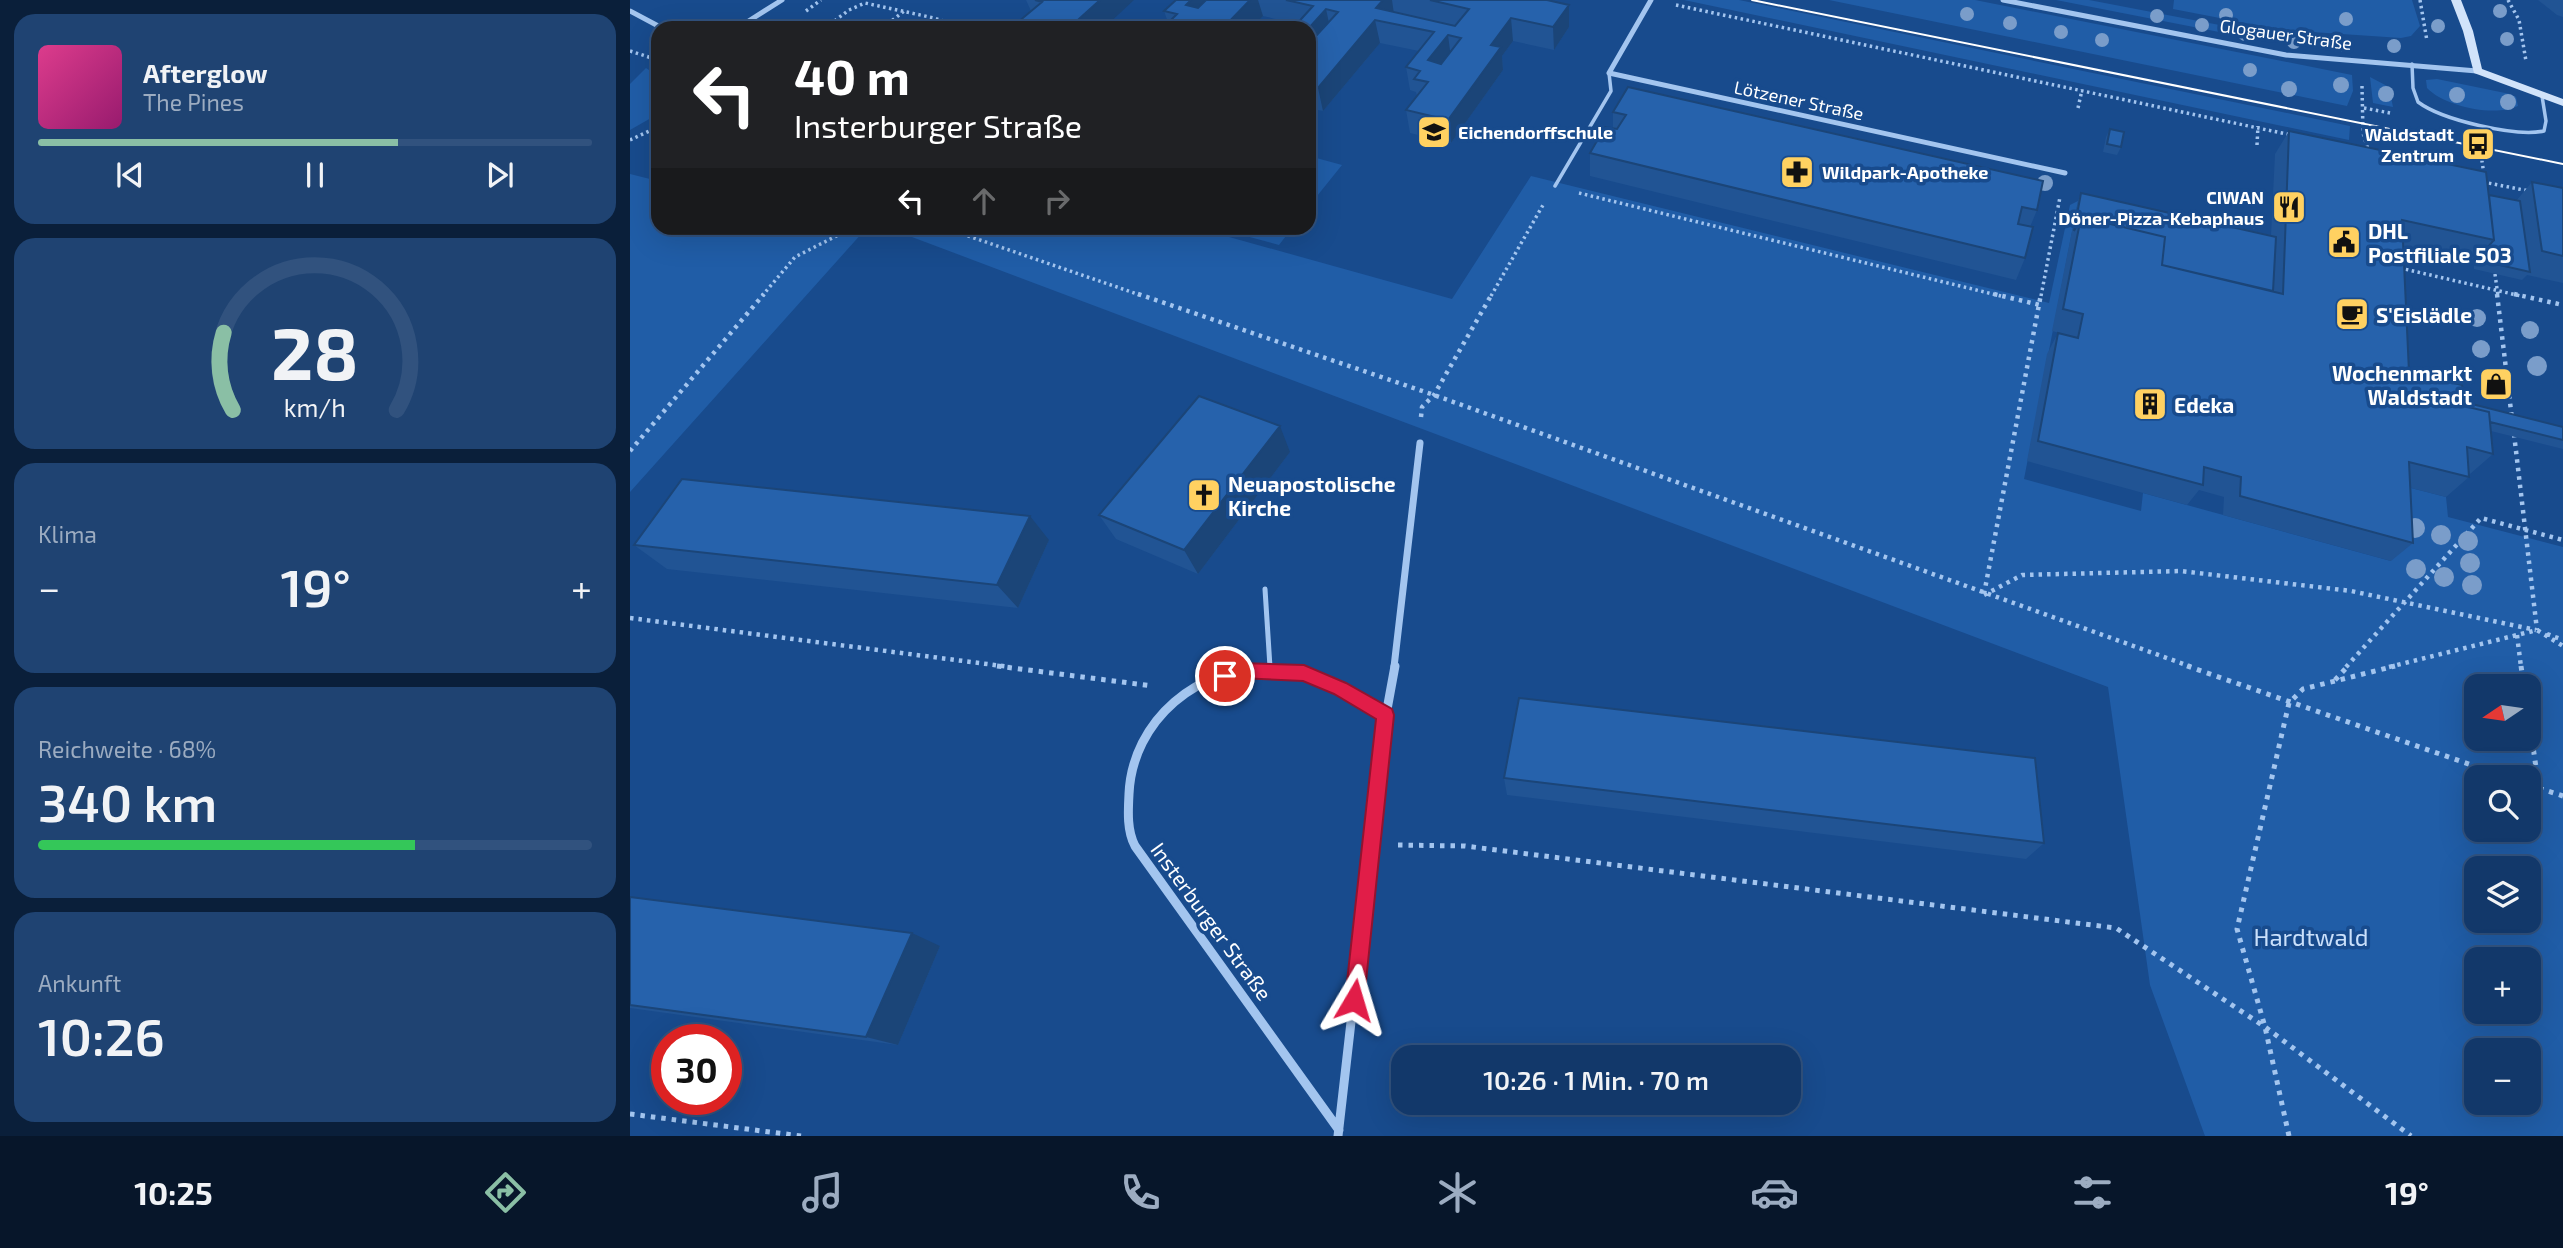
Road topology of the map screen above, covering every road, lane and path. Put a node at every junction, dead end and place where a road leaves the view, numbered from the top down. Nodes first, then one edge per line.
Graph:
1 (782, 0) edge
2 (1651, 0) edge
3 (2003, 0) edge
4 (2420, 0) edge
5 (2456, 0) edge
6 (2508, 0) edge
7 (864, 1) edge
8 (1665, 3) dead end
9 (905, 10) junction
10 (630, 11) edge
11 (749, 21) edge
12 (834, 21) edge
13 (892, 21) edge
14 (940, 21) edge
15 (651, 22) edge
16 (2428, 46) dead end
17 (630, 51) edge
18 (651, 58) edge
19 (2361, 62) junction
20 (2412, 64) junction
21 (2527, 65) dead end
22 (2477, 71) junction
23 (1609, 73) junction
24 (2082, 90) junction
25 (2542, 96) junction
26 (2563, 103) edge
27 (2078, 108) dead end
28 (2364, 108) junction
29 (2390, 113) dead end
30 (2258, 126) junction
31 (2363, 129) junction
32 (651, 130) edge
33 (2387, 134) dead end
34 (2295, 136) edge
35 (630, 140) edge
36 (2257, 145) dead end
37 (2358, 154) edge
38 (2481, 154) dead end
39 (2065, 173) joint
40 (2472, 179) edge
41 (2484, 182) junction
42 (1555, 187) junction
43 (2486, 193) edge
44 (2537, 193) edge
45 (2253, 214) dead end
46 (838, 235) edge
47 (965, 235) edge
48 (2261, 237) edge
49 (2397, 267) edge
50 (2495, 274) edge
51 (2497, 290) junction
52 (2039, 305) junction
53 (2563, 305) edge
54 (1434, 395) junction
55 (2513, 424) edge
56 (2526, 432) edge
57 (1420, 443) dead end
58 (630, 451) edge
59 (2525, 530) junction
60 (2563, 540) edge
61 (1265, 589) dead end
62 (1984, 595) junction
63 (2409, 601) junction
64 (630, 618) edge
65 (2537, 631) junction
66 (2517, 635) junction
67 (2563, 640) edge
68 (2563, 646) edge
69 (1270, 670) junction
70 (2522, 674) edge
71 (2334, 681) junction
72 (1181, 693) junction
73 (2289, 703) junction
74 (1385, 715) junction
75 (2471, 765) edge
76 (2541, 789) edge
77 (2563, 796) edge
78 (1373, 844) junction
79 (2265, 1027) junction
80 (630, 1114) edge
81 (1339, 1133) edge
82 (801, 1136) edge
83 (2289, 1136) edge
84 (2411, 1136) edge

1 - 11 street
2 - 23 street
3 - 19 street, Glogauer Straße
4 - 16 path
5 - 22 street
6 - 21 path
7 - 9 path
7 - 12 path
8 - 24 path
9 - 13 path
9 - 14 path
10 - 15 street
17 - 18 path
19 - 20 street, Glogauer Straße
19 - 28 path
20 - 22 street, Glogauer Straße
20 - 25 lane
22 - 25 street, Glogauer Straße
23 - 39 street, Lötzener Straße
23 - 42 lane
24 - 27 path
24 - 30 path
25 - 26 street, Glogauer Straße
28 - 29 path
28 - 31 path
30 - 34 path
30 - 36 path
31 - 33 path
31 - 37 path
32 - 35 path
38 - 41 path
39 - 52 path
40 - 41 path
41 - 43 path
41 - 44 path
42 - 52 path
42 - 54 path
45 - 48 path
46 - 58 path
47 - 54 path
49 - 51 path
50 - 51 path
51 - 53 path
51 - 55 path
52 - 62 path
54 - 62 path
56 - 59 path
57 - 74 street, Insterburger Straße
59 - 60 path
59 - 63 path
59 - 65 path
61 - 69 lane
62 - 63 path
62 - 73 path
63 - 65 path
63 - 71 path
64 - 72 path
65 - 66 path
65 - 67 path
65 - 68 path
66 - 70 path
66 - 71 path
69 - 72 street, Insterburger Straße
69 - 74 street, Insterburger Straße
71 - 73 path
72 - 81 street, Insterburger Straße
73 - 75 path
73 - 79 path
74 - 78 street, Insterburger Straße
76 - 77 path
78 - 79 path
78 - 81 street, Insterburger Straße
79 - 83 path
79 - 84 path
80 - 82 path

